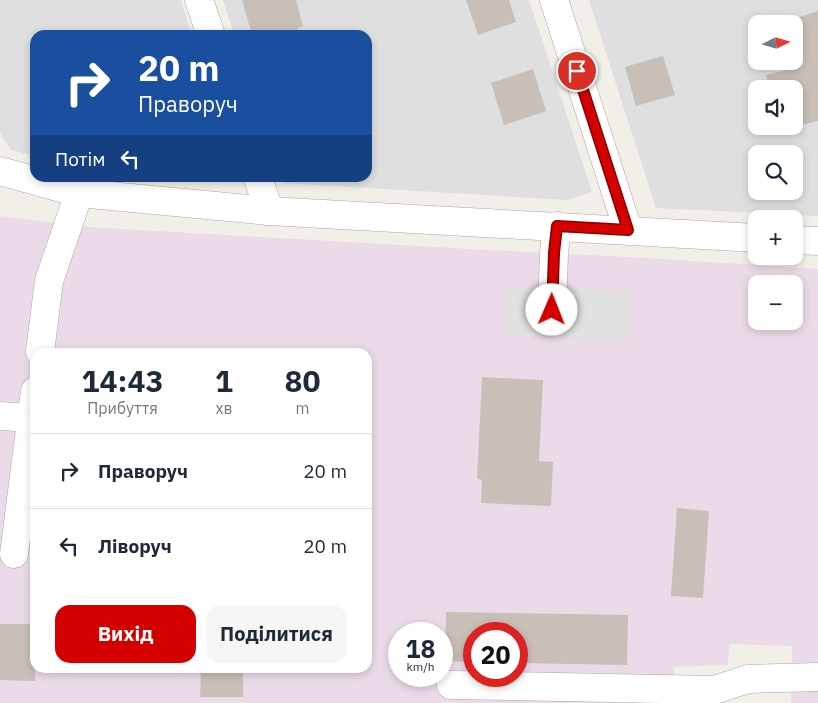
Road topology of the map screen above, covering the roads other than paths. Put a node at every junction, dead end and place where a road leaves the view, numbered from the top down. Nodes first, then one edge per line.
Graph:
1 (199, 0) edge
2 (554, 0) edge
3 (209, 30) edge
4 (0, 171) edge
5 (30, 179) edge
6 (40, 182) edge
7 (259, 182) edge
8 (79, 193) junction
9 (269, 212) junction
10 (557, 226) junction
11 (628, 230) junction
12 (748, 238) edge
13 (803, 240) edge
14 (818, 241) edge
15 (552, 310) dead end
16 (41, 348) edge
17 (0, 416) edge
18 (30, 418) edge
19 (30, 435) edge
20 (16, 554) edge
21 (818, 677) edge
22 (453, 685) edge
23 (714, 697) edge

1 - 3 street
2 - 11 street
4 - 5 street
6 - 8 street
7 - 9 street
8 - 9 street
8 - 16 street
9 - 10 street
10 - 11 street
10 - 15 street
11 - 12 street
13 - 14 street
17 - 18 street
19 - 20 street
21 - 23 street
22 - 23 street

